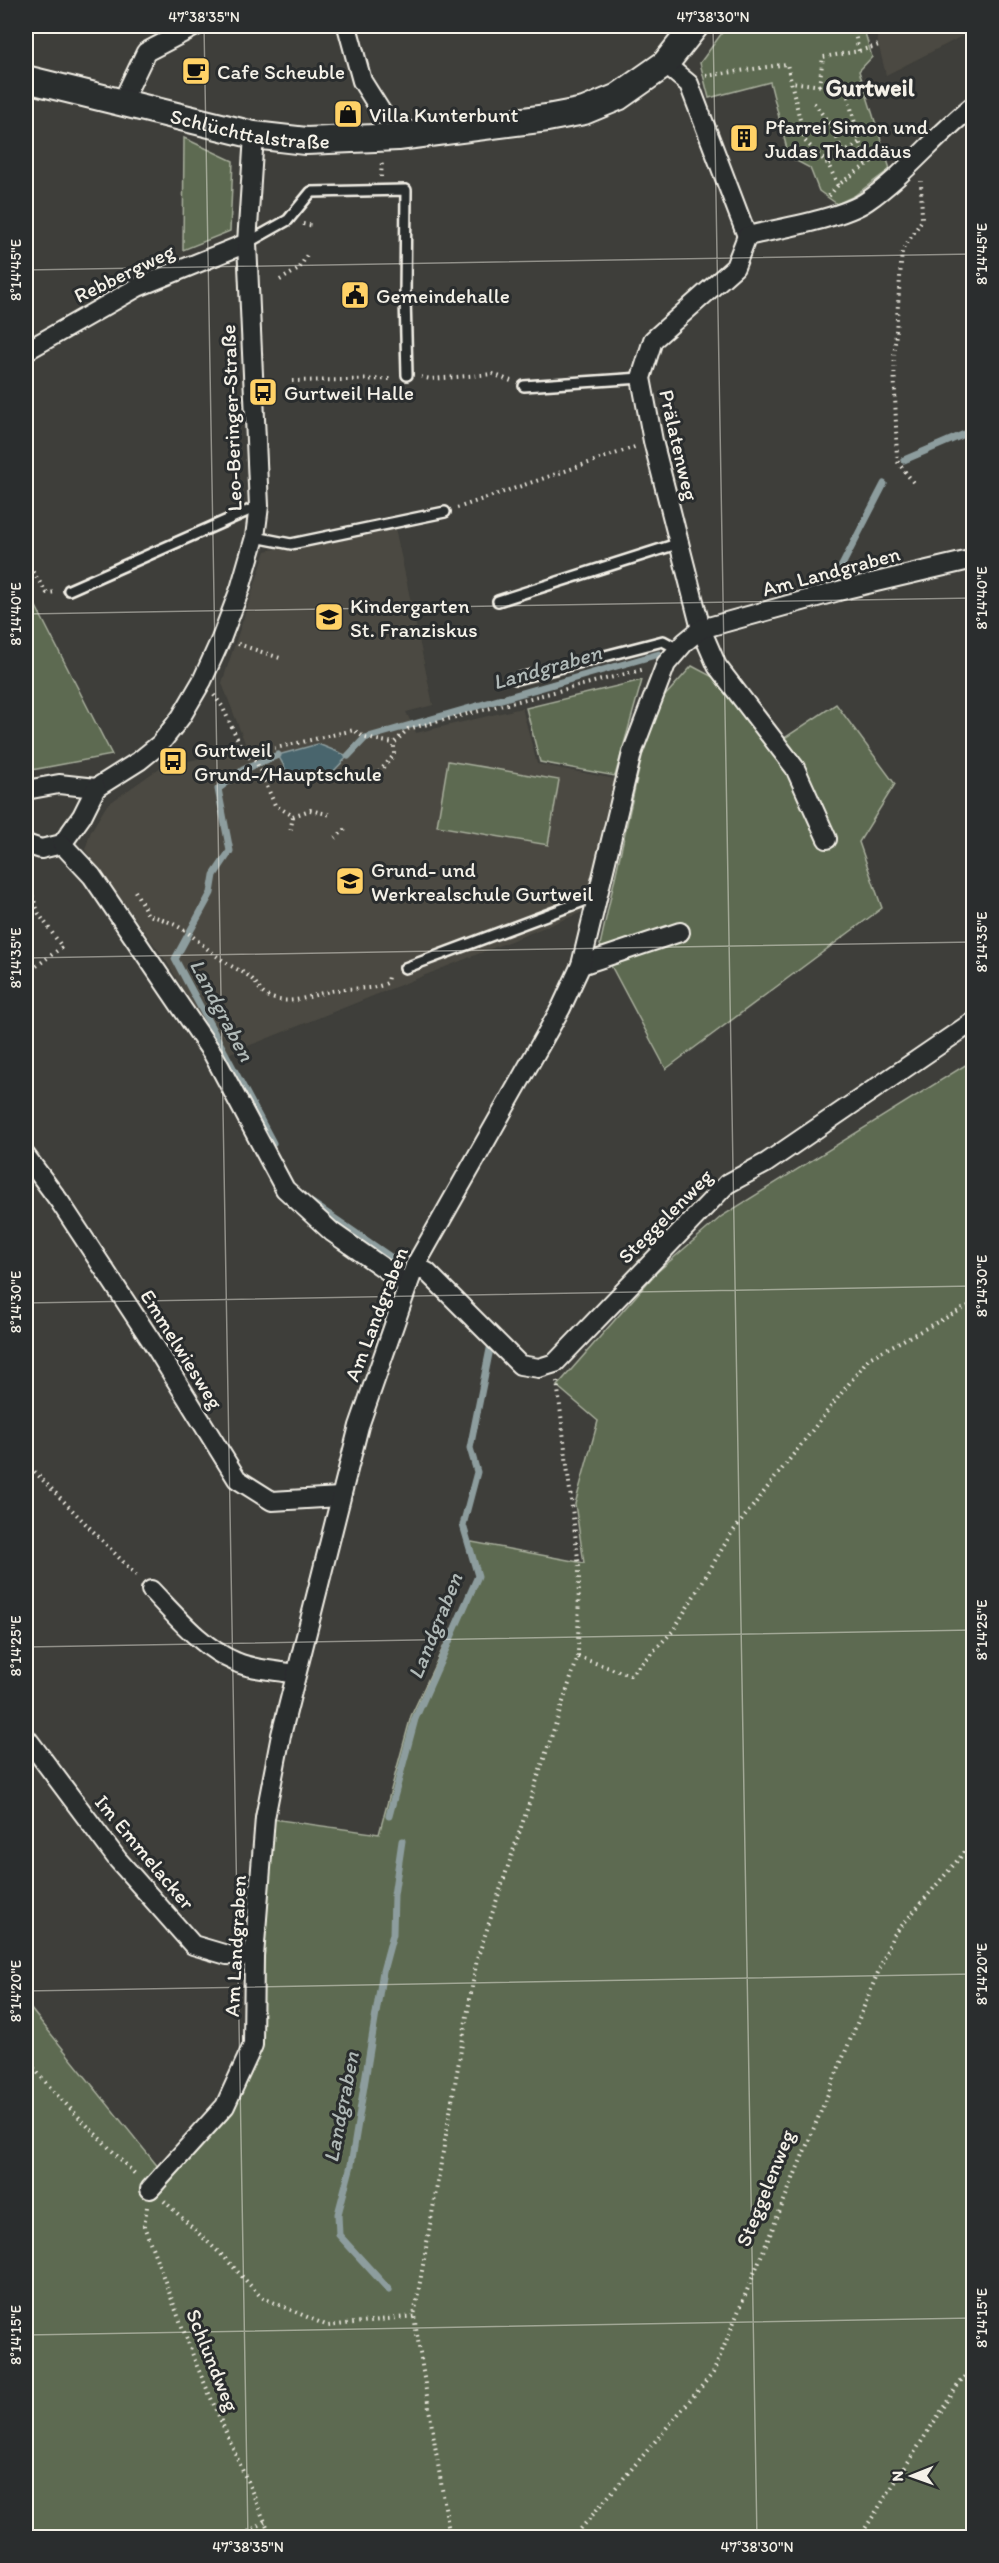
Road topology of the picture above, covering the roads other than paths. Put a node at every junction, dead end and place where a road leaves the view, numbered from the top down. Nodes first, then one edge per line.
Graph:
1 (196, 26) edge
2 (347, 26) edge
3 (695, 26) edge
4 (665, 64) junction
5 (26, 79) edge
6 (122, 102) junction
7 (974, 105) edge
8 (384, 117) dead end
9 (254, 135) junction
10 (747, 236) junction
11 (247, 243) junction
12 (26, 351) edge
13 (407, 375) road end
14 (641, 378) junction
15 (524, 386) road end
16 (259, 506) junction
17 (445, 512) road end
18 (255, 537) junction
19 (680, 543) junction
20 (974, 559) edge
21 (69, 590) road end
22 (498, 601) dead end
23 (700, 629) junction
24 (678, 649) junction
25 (516, 679) dead end
26 (96, 788) junction
27 (26, 790) edge
28 (827, 839) dead end
29 (26, 844) edge
30 (62, 844) junction
31 (599, 895) junction
32 (680, 932) dead end
33 (581, 965) junction
34 (405, 968) dead end
35 (974, 1021) edge
36 (26, 1156) edge
37 (416, 1266) junction
38 (408, 1285) junction
39 (340, 1497) junction
40 (151, 1590) road end
41 (295, 1674) junction
42 (26, 1737) edge
43 (254, 1956) junction
44 (150, 2189) road end

1 - 6 street
2 - 8 street
3 - 4 main road, Schlüchttalstraße
4 - 9 main road, Schlüchttalstraße
4 - 10 street
5 - 6 main road, Schlüchttalstraße
6 - 9 main road, Schlüchttalstraße
7 - 10 street
9 - 11 street, Leo-Beringer-Straße
10 - 14 street, Prälatenweg
11 - 12 street, Rebbergweg
11 - 13 lane
11 - 16 street, Leo-Beringer-Straße
14 - 15 lane
14 - 19 street, Prälatenweg
16 - 18 street, Leo-Beringer-Straße
16 - 21 lane
17 - 18 lane
18 - 26 street, Leo-Beringer-Straße
19 - 22 lane
19 - 23 street, Prälatenweg
20 - 23 street, Am Landgraben
23 - 24 street, Am Landgraben
23 - 28 street
24 - 25 lane
24 - 31 street, Am Landgraben
26 - 27 street
26 - 30 street
29 - 30 street
30 - 38 street
31 - 33 street, Am Landgraben
31 - 34 lane
32 - 33 street
33 - 37 street, Am Landgraben
35 - 37 street, Steggelenweg
36 - 39 street, Emmelwiesweg
37 - 38 street, Am Landgraben
38 - 39 street, Am Landgraben
39 - 41 street, Am Landgraben
40 - 41 street
41 - 43 street, Am Landgraben
42 - 43 street, Im Emmelacker
43 - 44 street, Am Landgraben

